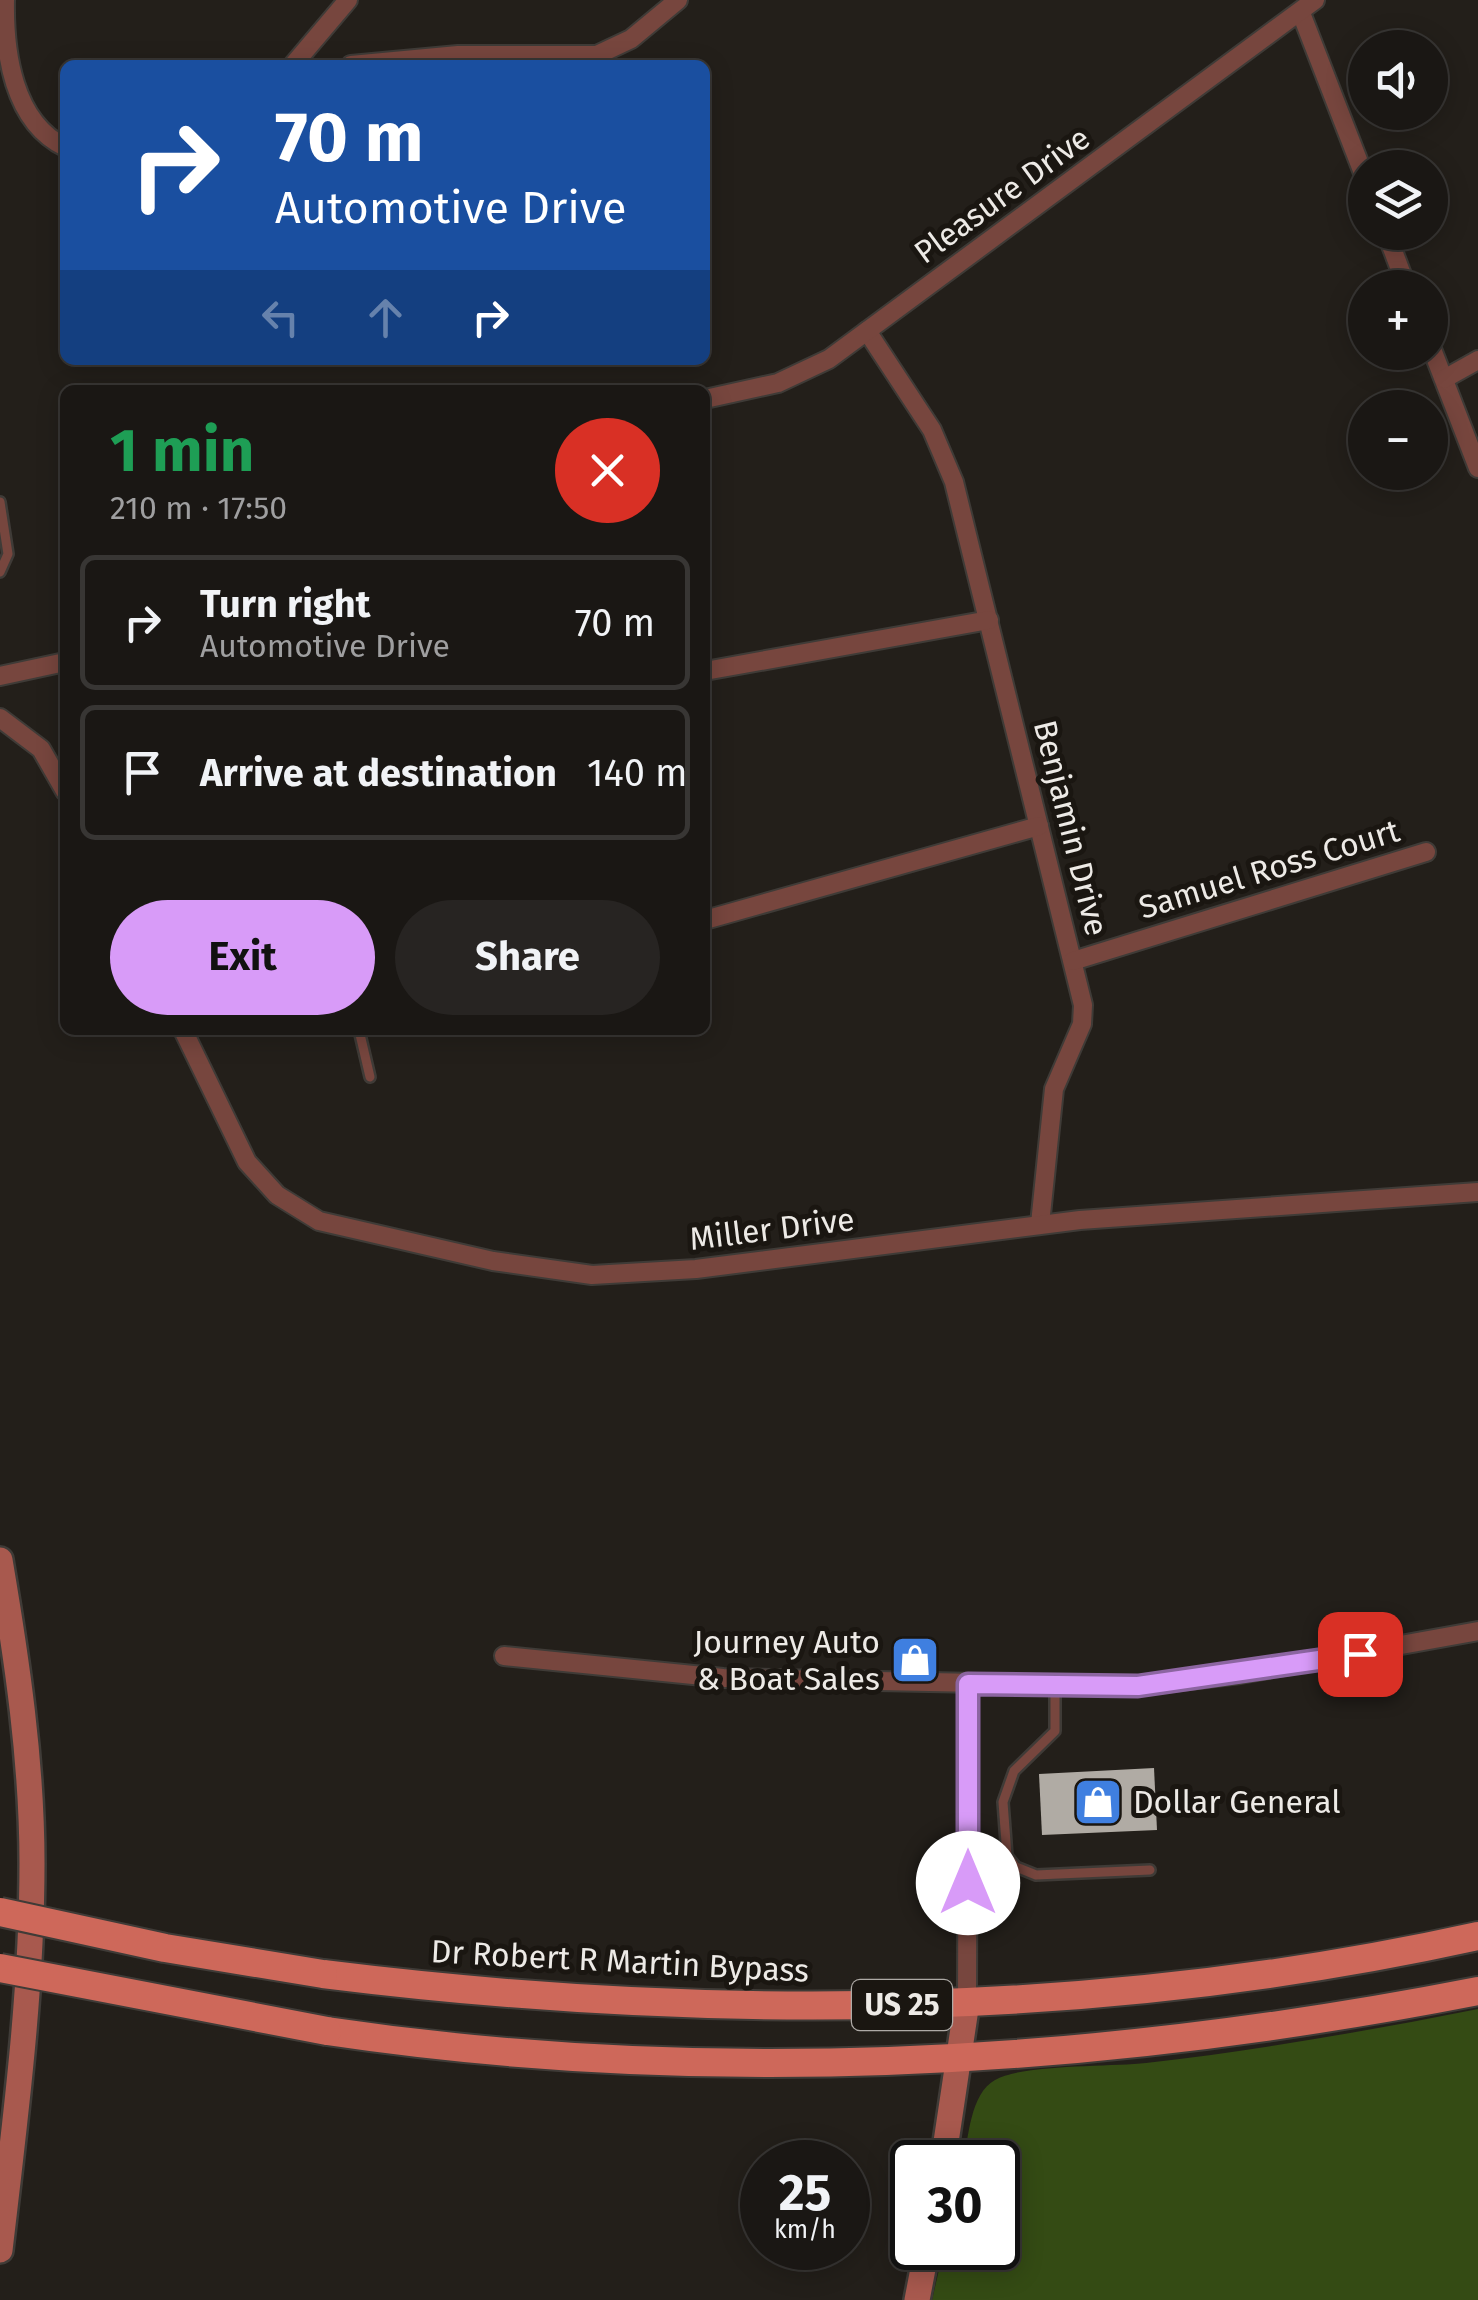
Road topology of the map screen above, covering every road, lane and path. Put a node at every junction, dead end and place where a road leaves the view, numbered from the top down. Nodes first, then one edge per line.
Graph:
1 (5, 0) edge
2 (348, 0) edge
3 (678, 0) edge
4 (1308, 6) edge
5 (298, 60) edge
6 (400, 60) edge
7 (60, 145) edge
8 (1356, 150) edge
9 (867, 331) junction
10 (1478, 360) edge
11 (1440, 370) edge
12 (1444, 379) junction
13 (710, 398) edge
14 (1478, 468) edge
15 (0, 502) edge
16 (0, 572) edge
17 (989, 620) junction
18 (60, 663) edge
19 (710, 670) edge
20 (0, 676) edge
21 (0, 718) edge
22 (60, 781) edge
23 (1039, 826) junction
24 (1426, 852) dead end
25 (710, 919) edge
26 (1073, 960) junction
27 (185, 1035) edge
28 (361, 1035) edge
29 (370, 1076) dead end
30 (1478, 1192) edge
31 (1040, 1224) junction
32 (0, 1560) edge
33 (1478, 1631) edge
34 (504, 1656) dead end
35 (968, 1684) junction
36 (1055, 1685) junction
37 (1150, 1870) dead end
38 (0, 1912) edge
39 (1478, 1936) edge
40 (0, 1968) edge
41 (1478, 1992) edge
42 (967, 2002) junction
43 (960, 2058) junction
44 (946, 2140) edge
45 (0, 2250) edge
46 (923, 2270) edge
47 (918, 2300) edge

1 - 7 street
2 - 5 street
3 - 6 street
4 - 8 street
4 - 9 street, Pleasure Drive
9 - 13 street, Pleasure Drive
9 - 17 street, Benjamin Drive
10 - 12 street
11 - 12 street
12 - 14 street
15 - 16 lane
17 - 19 street
17 - 23 street, Benjamin Drive
18 - 20 street
21 - 22 street
23 - 25 street
23 - 26 street, Benjamin Drive
24 - 26 street, Samuel Ross Court
26 - 31 street, Benjamin Drive
27 - 31 street, Miller Drive
28 - 29 lane
30 - 31 street, Miller Drive
32 - 45 main road
33 - 36 street
34 - 35 street
35 - 36 street
35 - 42 street
36 - 37 lane
38 - 42 main road, Dr Robert R Martin Bypass / US 25, bridge
39 - 42 main road, Dr Robert R Martin Bypass / US 25
40 - 43 main road, US 25, bridge
41 - 43 main road, US 25
42 - 43 main road
43 - 44 main road
46 - 47 main road

